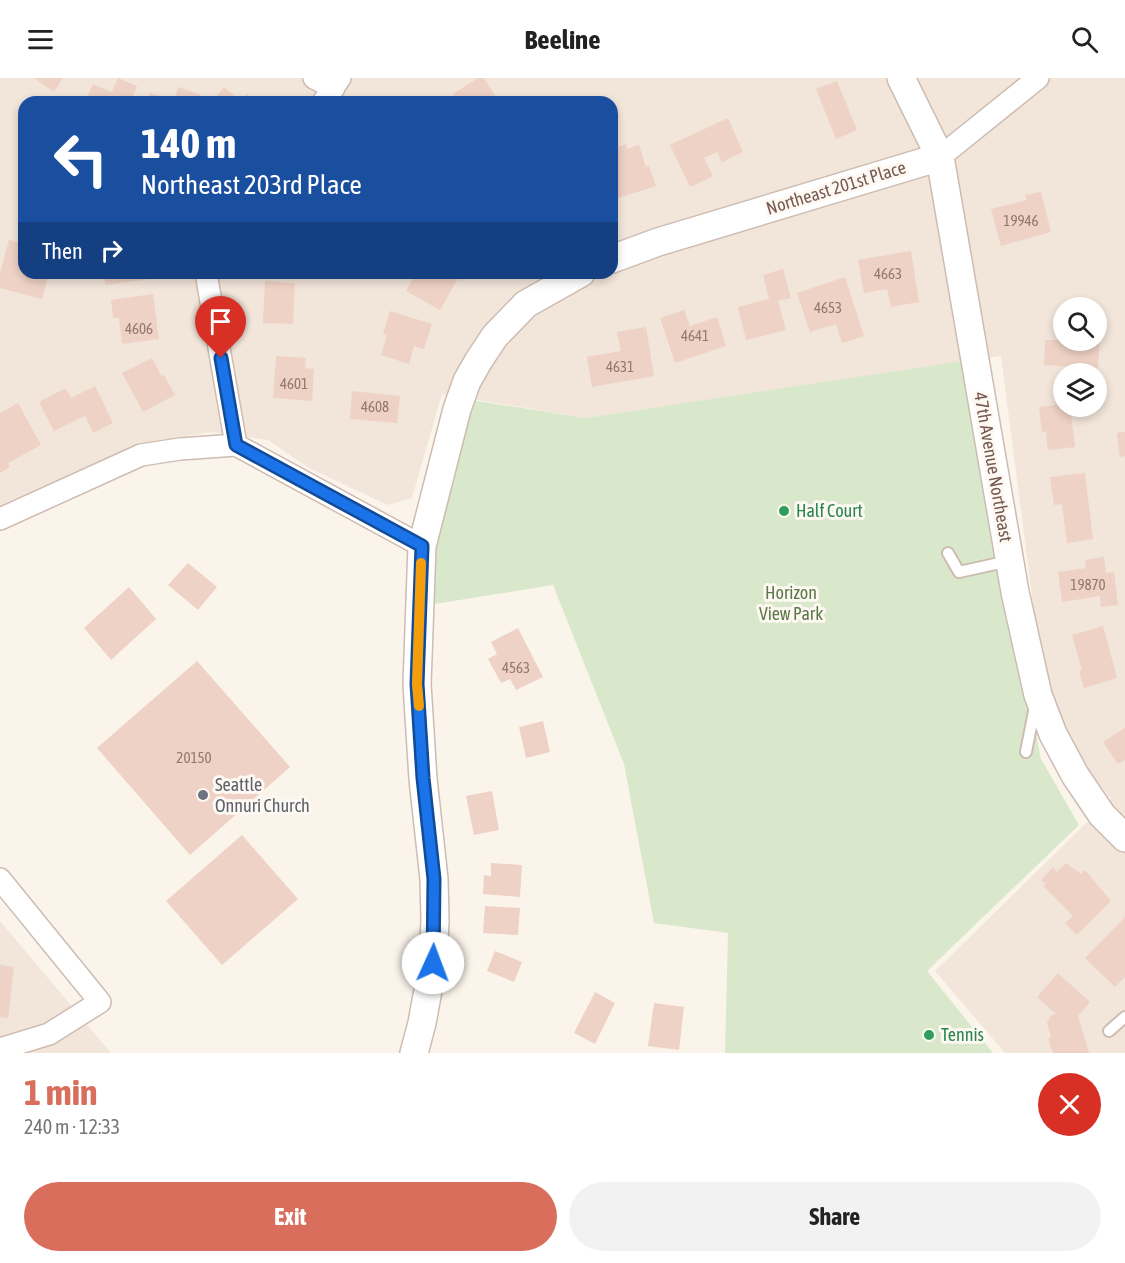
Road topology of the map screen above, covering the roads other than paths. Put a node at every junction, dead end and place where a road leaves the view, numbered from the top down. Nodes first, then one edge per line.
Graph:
1 (314, 78) edge
2 (901, 78) edge
3 (1038, 78) edge
4 (332, 89) edge
5 (940, 157) junction
6 (618, 257) edge
7 (207, 279) edge
8 (570, 279) edge
9 (236, 445) junction
10 (0, 519) edge
11 (422, 546) junction
12 (948, 554) dead end
13 (1010, 561) junction
14 (1038, 695) junction
15 (1026, 752) dead end
16 (1125, 838) edge
17 (0, 879) edge
18 (1125, 1017) edge
19 (1109, 1031) dead end
20 (0, 1049) edge
21 (416, 1053) edge

1 - 4 street
2 - 5 street, 47th Avenue Northeast
3 - 5 street, Northeast 201st Place
5 - 6 street, Northeast 201st Place
5 - 13 street, 47th Avenue Northeast
7 - 9 street
8 - 11 street
9 - 10 street
9 - 11 street
11 - 21 street
12 - 13 lane
13 - 14 street, 47th Avenue Northeast
14 - 15 lane
14 - 16 street, 47th Avenue Northeast
17 - 20 street
18 - 19 lane

